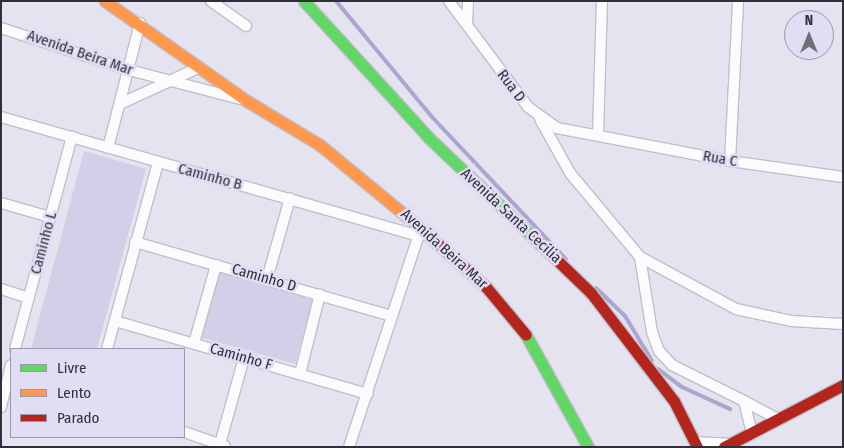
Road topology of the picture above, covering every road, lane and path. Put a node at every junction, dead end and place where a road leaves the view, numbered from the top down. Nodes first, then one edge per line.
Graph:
1 (211, 1) edge
2 (304, 1) edge
3 (449, 1) edge
4 (468, 1) edge
5 (602, 1) edge
6 (738, 1) edge
7 (111, 3) edge
8 (140, 23) junction
9 (467, 23) junction
10 (246, 26) dead end
11 (1, 28) edge
12 (200, 67) junction
13 (129, 70) junction
14 (170, 82) junction
15 (247, 101) junction
16 (120, 104) junction
17 (1, 117) edge
18 (539, 118) junction
19 (598, 135) junction
20 (72, 137) junction
21 (108, 148) junction
22 (730, 161) junction
23 (158, 163) junction
24 (843, 177) edge
25 (290, 198) junction
26 (1, 203) edge
27 (50, 216) junction
28 (420, 233) junction
29 (135, 242) junction
30 (640, 257) junction
31 (216, 265) junction
32 (268, 279) junction
33 (1, 289) edge
34 (320, 294) junction
35 (29, 298) junction
36 (392, 316) junction
37 (115, 321) junction
38 (843, 324) edge
39 (194, 343) junction
40 (15, 348) edge
41 (107, 348) edge
42 (244, 358) junction
43 (300, 374) junction
44 (7, 379) edge
45 (843, 385) edge
46 (368, 394) junction
47 (744, 402) junction
48 (1, 407) edge
49 (776, 418) junction
50 (185, 432) edge
51 (752, 433) junction
52 (695, 444) edge
53 (727, 445) edge
54 (223, 446) edge
55 (350, 447) edge
56 (588, 447) edge

1 - 10 street
2 - 52 street, Avenida Santa Cecília
3 - 9 street, Rua D
4 - 9 street
5 - 19 street
6 - 22 street
7 - 8 street, Avenida Beira Mar
8 - 12 street, Avenida Beira Mar
8 - 13 street
9 - 18 street, Rua D
11 - 13 street, Avenida Beira Mar
12 - 14 street
12 - 15 street, Avenida Beira Mar
13 - 14 street, Avenida Beira Mar
13 - 16 street
14 - 15 street, Avenida Beira Mar
14 - 16 street
15 - 28 street, Avenida Beira Mar
16 - 21 street
17 - 20 street, Caminho B
18 - 19 street, Rua D
18 - 30 street
19 - 22 street, Rua C
20 - 21 street, Caminho B
20 - 27 street, Caminho L
21 - 23 street, Caminho B
22 - 24 street, Rua C
23 - 25 street, Caminho B
23 - 29 street
25 - 28 street, Caminho B
25 - 32 street
26 - 27 street
27 - 35 street, Caminho L
28 - 36 street
28 - 56 street, Avenida Beira Mar
29 - 31 street, Caminho D
29 - 37 street
30 - 38 street
30 - 47 street
31 - 32 street, Caminho D
31 - 39 street
32 - 34 street, Caminho D
33 - 35 street
34 - 36 street, Caminho D
34 - 43 street
35 - 40 street, Caminho L
36 - 46 street
37 - 39 street, Caminho F
37 - 41 street
39 - 42 street, Caminho F
42 - 43 street, Caminho F
42 - 54 street
43 - 46 street, Caminho F
44 - 48 street
45 - 49 street
46 - 55 street
47 - 49 street
47 - 51 street
49 - 51 street
50 - 54 street
51 - 53 street
52 - 53 street

